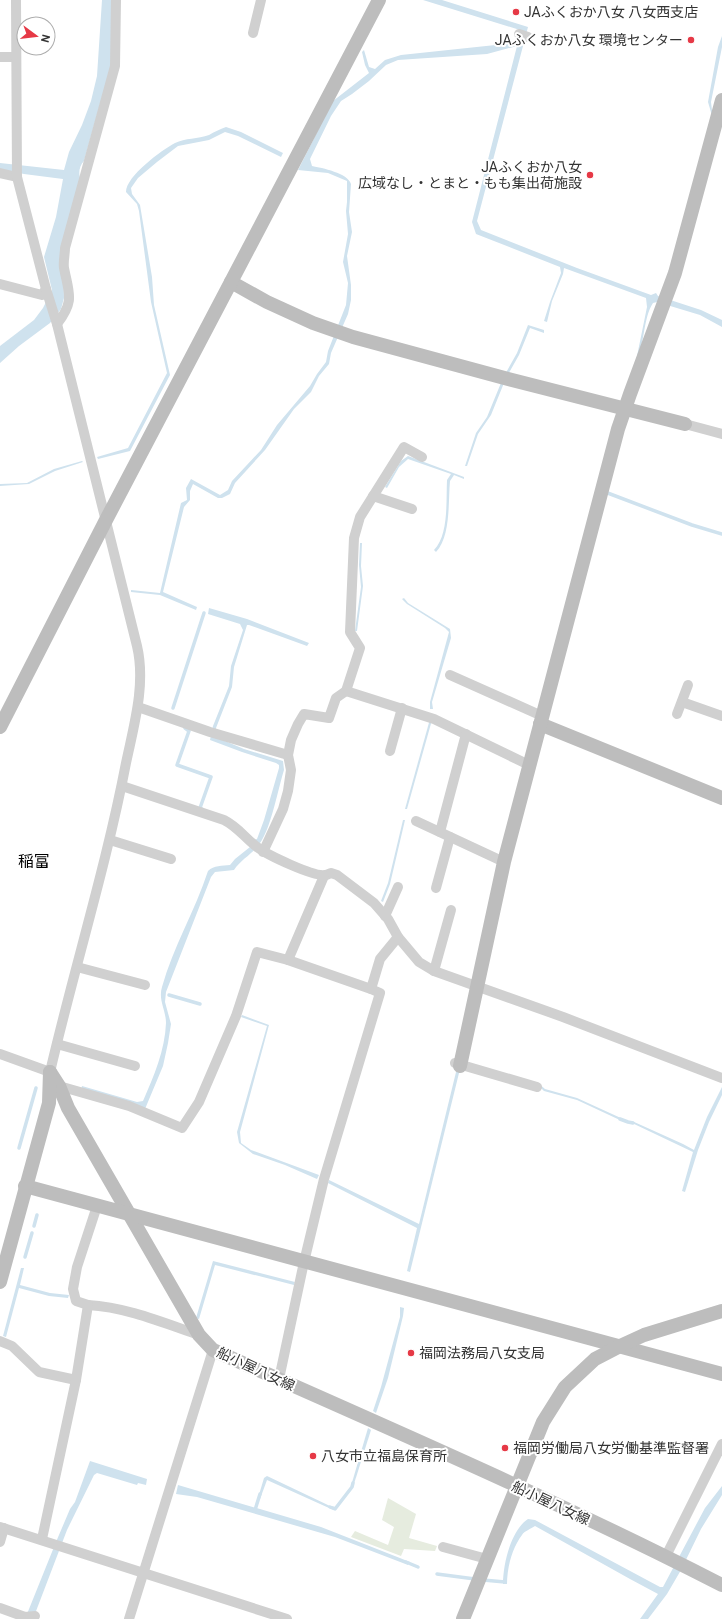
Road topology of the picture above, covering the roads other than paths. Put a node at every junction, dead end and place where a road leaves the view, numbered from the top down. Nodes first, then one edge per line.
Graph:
1 (16, 0) edge
2 (116, 0) edge
3 (261, 0) edge
4 (379, 0) edge
5 (253, 33) dead end
6 (0, 57) edge
7 (16, 57) junction
8 (719, 112) edge
9 (0, 173) edge
10 (17, 177) junction
11 (231, 282) junction
12 (0, 284) edge
13 (47, 291) junction
14 (57, 324) junction
15 (625, 408) junction
16 (685, 424) joint
17 (722, 434) edge
18 (422, 457) dead end
19 (378, 498) junction
20 (412, 509) dead end
21 (106, 520) junction
22 (450, 675) dead end
23 (688, 685) dead end
24 (346, 691) junction
25 (682, 702) junction
26 (138, 707) junction
27 (402, 708) junction
28 (677, 714) dead end
29 (722, 716) edge
30 (541, 720) junction
31 (0, 727) edge
32 (466, 734) junction
33 (390, 751) dead end
34 (288, 755) junction
35 (529, 765) junction
36 (122, 786) junction
37 (722, 798) edge
38 (416, 821) dead end
39 (440, 832) junction
40 (450, 837) junction
41 (110, 840) junction
42 (258, 848) junction
43 (172, 859) dead end
44 (504, 862) junction
45 (324, 876) junction
46 (398, 888) dead end
47 (436, 888) dead end
48 (450, 910) dead end
49 (385, 916) junction
50 (398, 937) junction
51 (288, 960) junction
52 (77, 966) junction
53 (434, 971) junction
54 (145, 985) dead end
55 (477, 988) junction
56 (371, 989) junction
57 (57, 1044) junction
58 (0, 1054) edge
59 (458, 1064) joint
60 (135, 1066) dead end
61 (50, 1072) junction
62 (722, 1078) edge
63 (59, 1086) junction
64 (537, 1087) dead end
65 (25, 1186) junction
66 (97, 1206) junction
67 (127, 1213) junction
68 (304, 1262) junction
69 (0, 1282) edge
70 (88, 1304) junction
71 (722, 1311) edge
72 (199, 1335) junction
73 (0, 1341) edge
74 (620, 1346) junction
75 (213, 1350) junction
76 (722, 1374) edge
77 (279, 1379) junction
78 (76, 1380) junction
79 (722, 1444) edge
80 (517, 1487) junction
81 (2, 1527) edge
82 (42, 1539) junction
83 (0, 1542) edge
84 (443, 1547) dead end
85 (666, 1556) junction
86 (487, 1559) junction
87 (144, 1574) junction
88 (722, 1585) edge
89 (0, 1608) edge
90 (35, 1616) dead end
91 (283, 1618) edge
92 (129, 1619) edge
93 (463, 1619) edge

1 - 7 street
2 - 14 street
3 - 5 street
4 - 11 street
6 - 7 street
7 - 10 street
8 - 15 street
9 - 10 street
10 - 13 street
11 - 15 street
11 - 21 street
12 - 13 street
13 - 14 street
14 - 21 street
15 - 16 street
15 - 30 street
16 - 17 street
18 - 19 street
19 - 20 street
19 - 24 street
21 - 26 street
21 - 31 street
22 - 30 street
23 - 25 street
24 - 27 street
24 - 34 street
25 - 28 street
25 - 29 street
26 - 34 street
26 - 36 street
27 - 32 street
27 - 33 street
30 - 35 street
30 - 37 street
32 - 35 street
32 - 39 street
34 - 42 street
35 - 44 street
36 - 41 street
36 - 42 street
38 - 39 street
39 - 40 street
40 - 44 street
40 - 47 street
41 - 43 street
41 - 52 street
42 - 45 street
44 - 55 street
45 - 49 street
45 - 51 street
46 - 49 street
48 - 53 street
49 - 50 street
50 - 53 street
50 - 56 street
51 - 56 street
51 - 63 street
52 - 54 street
52 - 57 street
53 - 55 street
55 - 59 street
55 - 62 street
56 - 68 street
57 - 60 street
57 - 61 street
58 - 61 street
59 - 64 street
61 - 63 street, 船小屋八女線
61 - 65 street
63 - 67 street, 船小屋八女線
65 - 66 street
65 - 69 street
66 - 67 street
66 - 70 street
67 - 68 street
67 - 72 street, 船小屋八女線
68 - 74 street
68 - 77 street
70 - 72 street
70 - 78 street
71 - 74 street
72 - 75 street, 船小屋八女線
73 - 78 street
74 - 76 street
74 - 80 street
75 - 77 street, 船小屋八女線
75 - 87 street
77 - 80 street, 船小屋八女線
78 - 82 street
79 - 85 street
80 - 85 street, 船小屋八女線
80 - 86 street
81 - 82 street
81 - 83 street
82 - 87 street
84 - 86 street
85 - 88 street, 船小屋八女線
86 - 93 street
87 - 91 street
87 - 92 street
89 - 90 street

